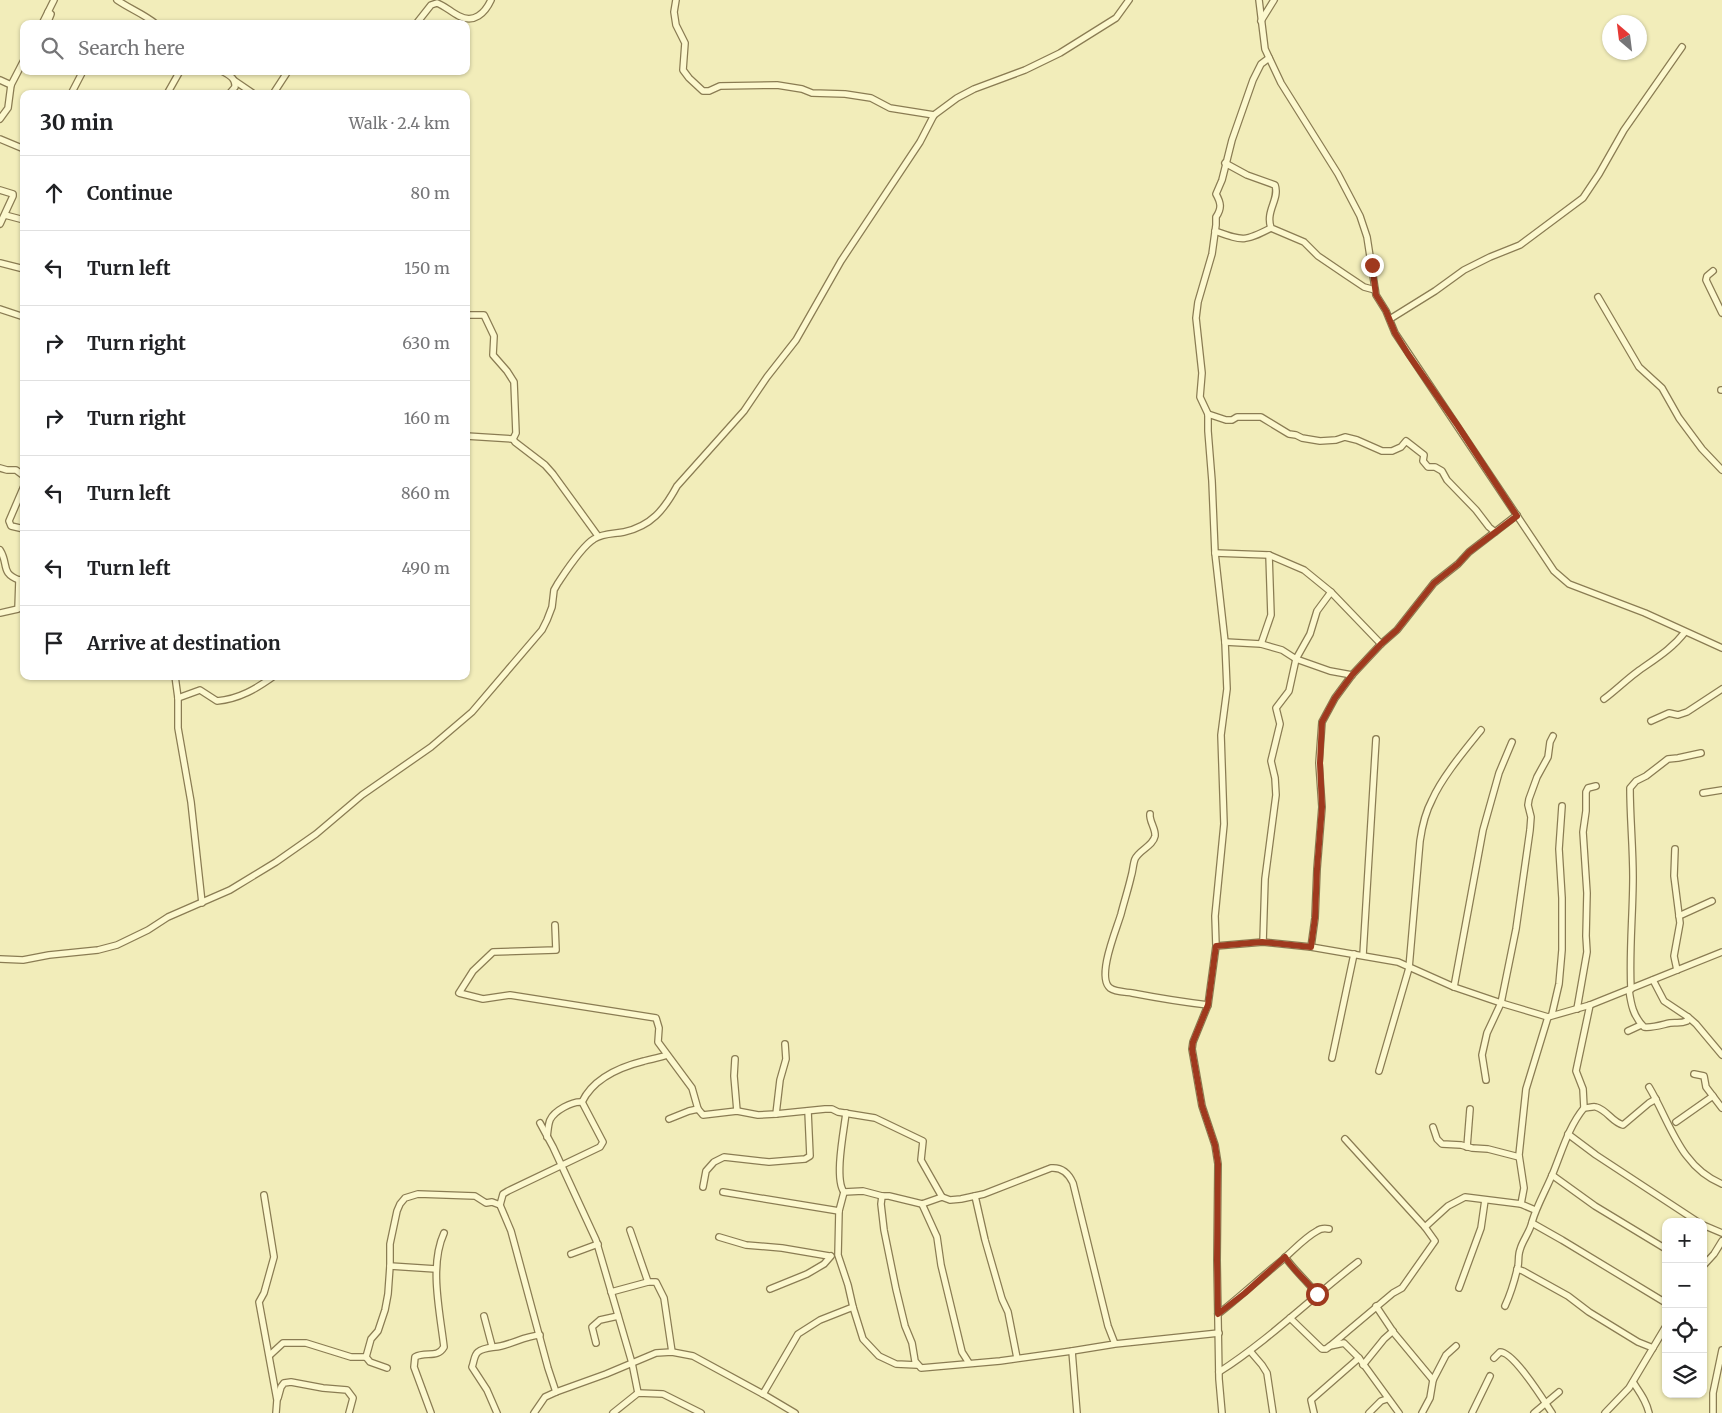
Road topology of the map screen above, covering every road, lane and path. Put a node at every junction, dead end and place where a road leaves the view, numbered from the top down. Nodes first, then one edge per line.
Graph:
1 (54, 0) edge
2 (117, 0) edge
3 (491, 0) edge
4 (676, 0) edge
5 (1129, 0) edge
6 (1258, 0) edge
7 (1274, 0) edge
8 (48, 12) junction
9 (44, 20) edge
10 (49, 20) edge
11 (152, 20) edge
12 (419, 20) edge
13 (1261, 21) junction
14 (1682, 47) dead end
15 (1269, 58) junction
16 (20, 68) edge
17 (80, 75) edge
18 (178, 75) edge
19 (228, 75) edge
20 (285, 75) edge
21 (0, 80) edge
22 (235, 82) junction
23 (11, 85) junction
24 (73, 90) edge
25 (169, 90) edge
26 (232, 90) edge
27 (248, 90) edge
28 (276, 90) edge
29 (934, 115) junction
30 (0, 119) edge
31 (0, 139) edge
32 (20, 147) edge
33 (1225, 163) junction
34 (0, 190) edge
35 (4, 215) junction
36 (20, 219) edge
37 (0, 224) edge
38 (1271, 228) junction
39 (1216, 231) junction
40 (0, 262) edge
41 (20, 268) edge
42 (1713, 271) dead end
43 (1375, 290) junction
44 (1598, 297) dead end
45 (0, 309) edge
46 (1722, 313) edge
47 (470, 315) edge
48 (20, 316) edge
49 (1390, 319) junction
50 (1208, 414) junction
51 (470, 436) edge
52 (513, 440) junction
53 (0, 468) edge
54 (1722, 470) edge
55 (20, 473) edge
56 (20, 495) edge
57 (1517, 516) junction
58 (20, 528) edge
59 (1496, 532) junction
60 (598, 536) junction
61 (0, 550) edge
62 (1215, 553) junction
63 (1268, 555) junction
64 (20, 579) edge
65 (1330, 592) junction
66 (20, 610) edge
67 (0, 613) edge
68 (1685, 632) junction
69 (1225, 642) junction
70 (1261, 644) junction
71 (1381, 644) junction
72 (1722, 648) edge
73 (1296, 659) junction
74 (1352, 675) junction
75 (176, 680) edge
76 (269, 680) edge
77 (1722, 689) edge
78 (178, 698) junction
79 (1604, 699) dead end
80 (1651, 721) dead end
81 (1481, 730) dead end
82 (1553, 736) dead end
83 (1376, 739) dead end
84 (1512, 742) dead end
85 (1701, 753) dead end
86 (1596, 786) dead end
87 (1722, 790) edge
88 (1703, 793) dead end
89 (1562, 806) dead end
90 (1150, 814) dead end
91 (1675, 849) dead end
92 (1712, 901) dead end
93 (202, 903) junction
94 (1679, 916) junction
95 (555, 925) dead end
96 (1262, 942) junction
97 (1216, 946) junction
98 (1311, 947) junction
99 (1722, 952) edge
100 (1354, 954) junction
101 (1363, 955) junction
102 (0, 959) edge
103 (1409, 968) junction
104 (1677, 970) junction
105 (1653, 980) junction
106 (1454, 987) junction
107 (1630, 990) junction
108 (1501, 1003) junction
109 (1208, 1005) junction
110 (1590, 1006) junction
111 (1578, 1009) junction
112 (1550, 1015) junction
113 (1688, 1017) junction
114 (1641, 1024) junction
115 (1628, 1030) dead end
116 (785, 1044) dead end
117 (667, 1055) junction
118 (1722, 1055) edge
119 (1332, 1058) dead end
120 (735, 1059) dead end
121 (1378, 1071) dead end
122 (1694, 1074) dead end
123 (1486, 1080) dead end
124 (1648, 1087) dead end
125 (1714, 1096) junction
126 (1656, 1099) junction
127 (582, 1102) junction
128 (1584, 1108) junction
129 (1722, 1108) edge
130 (698, 1109) junction
131 (1470, 1109) dead end
132 (737, 1111) junction
133 (808, 1111) junction
134 (846, 1113) junction
135 (776, 1114) junction
136 (669, 1119) dead end
137 (1676, 1122) dead end
138 (540, 1124) dead end
139 (1433, 1127) dead end
140 (1568, 1134) junction
141 (548, 1137) junction
142 (1345, 1139) dead end
143 (1467, 1147) junction
144 (1519, 1157) junction
145 (561, 1164) junction
146 (1552, 1175) junction
147 (1722, 1184) edge
148 (703, 1187) dead end
149 (723, 1192) dead end
150 (844, 1192) junction
151 (264, 1195) dead end
152 (882, 1196) junction
153 (975, 1196) junction
154 (942, 1198) junction
155 (1485, 1200) junction
156 (922, 1204) junction
157 (1521, 1204) junction
158 (500, 1205) junction
159 (1535, 1210) junction
160 (839, 1211) junction
161 (1692, 1218) edge
162 (1532, 1223) junction
163 (1425, 1227) junction
164 (1707, 1227) edge
165 (1329, 1229) dead end
166 (630, 1230) dead end
167 (444, 1233) dead end
168 (1722, 1233) edge
169 (719, 1237) dead end
170 (1722, 1241) edge
171 (598, 1244) junction
172 (1662, 1247) edge
173 (570, 1254) dead end
174 (838, 1255) junction
175 (829, 1256) junction
176 (1285, 1257) junction
177 (1358, 1262) dead end
178 (1706, 1263) edge
179 (390, 1266) junction
180 (436, 1269) junction
181 (1517, 1269) junction
182 (648, 1282) junction
183 (1459, 1288) dead end
184 (770, 1289) dead end
185 (612, 1292) junction
186 (1317, 1294) junction
187 (1662, 1301) edge
188 (1376, 1306) junction
189 (1505, 1306) dead end
190 (853, 1307) junction
191 (1218, 1314) junction
192 (484, 1316) dead end
193 (618, 1316) junction
194 (1290, 1318) junction
195 (1393, 1331) junction
196 (1219, 1333) junction
197 (1662, 1333) edge
198 (540, 1335) junction
199 (596, 1343) dead end
200 (1115, 1344) junction
201 (492, 1346) junction
202 (1330, 1346) junction
203 (1456, 1346) dead end
204 (1653, 1348) junction
205 (1722, 1350) edge
206 (1072, 1351) junction
207 (1250, 1351) junction
208 (672, 1352) junction
209 (270, 1356) junction
210 (366, 1357) junction
211 (1017, 1358) junction
212 (1359, 1358) junction
213 (1494, 1358) dead end
214 (632, 1363) junction
215 (969, 1363) junction
216 (1363, 1365) junction
217 (917, 1366) junction
218 (387, 1368) dead end
219 (1219, 1372) junction
220 (1490, 1376) dead end
221 (1433, 1380) junction
222 (1633, 1382) junction
223 (556, 1392) junction
224 (1559, 1392) dead end
225 (638, 1393) junction
226 (763, 1394) junction
227 (1387, 1398) junction
228 (277, 1400) junction
229 (1546, 1404) junction
230 (1606, 1412) edge
231 (276, 1413) edge
232 (349, 1413) edge
233 (431, 1413) edge
234 (497, 1413) edge
235 (534, 1413) edge
236 (613, 1413) edge
237 (701, 1413) edge
238 (795, 1413) edge
239 (1077, 1413) edge
240 (1222, 1413) edge
241 (1273, 1413) edge
242 (1314, 1413) edge
243 (1369, 1413) edge
244 (1399, 1413) edge
245 (1422, 1413) edge
246 (1472, 1413) edge
247 (1534, 1413) edge
248 (1552, 1413) edge
249 (1649, 1413) edge
250 (1713, 1413) edge

1 - 8 street
2 - 11 street
3 - 12 street
4 - 29 street
5 - 29 street
6 - 13 street
7 - 13 street
8 - 9 street
8 - 10 street
13 - 15 street
14 - 49 street
15 - 33 street
15 - 43 street
16 - 23 street
17 - 24 street
18 - 25 street
19 - 22 street
20 - 28 street
21 - 23 street
22 - 26 street
22 - 27 street
23 - 30 street
29 - 60 street
31 - 32 street
33 - 38 street
33 - 39 street
34 - 35 street
35 - 36 street
35 - 37 street
38 - 39 street
38 - 43 street
39 - 50 street
40 - 41 street
42 - 46 street
43 - 49 street
44 - 54 street
45 - 48 street
47 - 52 street
49 - 57 street
50 - 59 street
50 - 62 street
51 - 52 street
52 - 60 street
53 - 55 street
56 - 58 street
57 - 59 street
57 - 68 street
59 - 71 street
60 - 93 street
61 - 64 street
62 - 63 street
62 - 69 street
63 - 65 street
63 - 70 street
65 - 71 street
65 - 73 street
66 - 67 street
68 - 72 street
68 - 79 street
69 - 70 street
69 - 97 street
70 - 73 street
71 - 74 street
73 - 74 street
73 - 96 street
74 - 98 street
75 - 78 street
76 - 78 street
77 - 80 street
78 - 93 street
81 - 103 street
82 - 108 street
83 - 101 street
84 - 106 street
85 - 107 street
86 - 111 street
87 - 88 street
89 - 112 street
90 - 109 street
91 - 94 street
92 - 94 street
93 - 102 street
94 - 104 street
95 - 117 street
96 - 97 street
96 - 98 street
97 - 109 street
98 - 100 street
99 - 104 street
100 - 101 street
100 - 119 street
101 - 103 street
103 - 106 street
103 - 121 street
104 - 105 street
105 - 107 street
105 - 113 street
106 - 108 street
107 - 110 street
107 - 114 street
108 - 112 street
108 - 123 street
109 - 191 street
110 - 111 street
110 - 128 street
111 - 112 street
112 - 144 street
113 - 114 street
113 - 118 street
114 - 115 street
116 - 135 street
117 - 127 street
117 - 130 street
120 - 132 street
122 - 125 street
124 - 126 street
125 - 129 street
125 - 137 street
126 - 128 street
126 - 147 street
127 - 141 street
127 - 145 street
128 - 140 street
130 - 132 street
130 - 136 street
131 - 143 street
132 - 135 street
133 - 134 street
133 - 135 street
133 - 148 street
134 - 150 street
134 - 154 street
138 - 141 street
139 - 143 street
140 - 146 street
140 - 161 street
141 - 145 street
142 - 163 street
143 - 144 street
144 - 157 street
145 - 158 street
145 - 171 street
146 - 159 street
146 - 172 street
149 - 160 street
150 - 152 street
150 - 160 street
151 - 209 street
152 - 156 street
152 - 217 street
153 - 154 street
153 - 200 street
153 - 211 street
154 - 156 street
155 - 157 street
155 - 163 street
155 - 183 street
156 - 215 street
157 - 159 street
158 - 179 street
158 - 198 street
159 - 162 street
160 - 174 street
162 - 181 street
162 - 187 street
163 - 188 street
164 - 168 street
165 - 176 street
166 - 182 street
167 - 180 street
169 - 175 street
170 - 178 street
171 - 173 street
171 - 185 street
174 - 175 street
174 - 190 street
175 - 184 street
176 - 186 street
176 - 191 street
177 - 186 street
179 - 180 street
179 - 210 street
180 - 233 street
181 - 189 street
181 - 204 street
182 - 185 street
182 - 208 street
185 - 193 street
186 - 194 street
188 - 195 street
188 - 202 street
190 - 217 street
190 - 226 street
191 - 196 street
192 - 201 street
193 - 199 street
193 - 214 street
194 - 202 street
194 - 207 street
195 - 216 street
195 - 221 street
196 - 200 street
196 - 219 street
197 - 204 street
198 - 201 street
198 - 223 street
200 - 206 street
201 - 234 street
202 - 212 street
203 - 221 street
204 - 222 street
205 - 250 street
206 - 211 street
206 - 239 street
207 - 219 street
207 - 241 street
208 - 214 street
208 - 226 street
209 - 210 street
209 - 228 street
210 - 218 street
211 - 215 street
212 - 216 street
212 - 242 street
213 - 229 street
214 - 223 street
214 - 225 street
215 - 217 street
216 - 227 street
219 - 240 street
220 - 246 street
221 - 245 street
222 - 230 street
222 - 249 street
223 - 235 street
224 - 229 street
225 - 236 street
225 - 237 street
226 - 238 street
227 - 243 street
227 - 244 street
228 - 231 street
228 - 232 street
229 - 247 street
229 - 248 street

